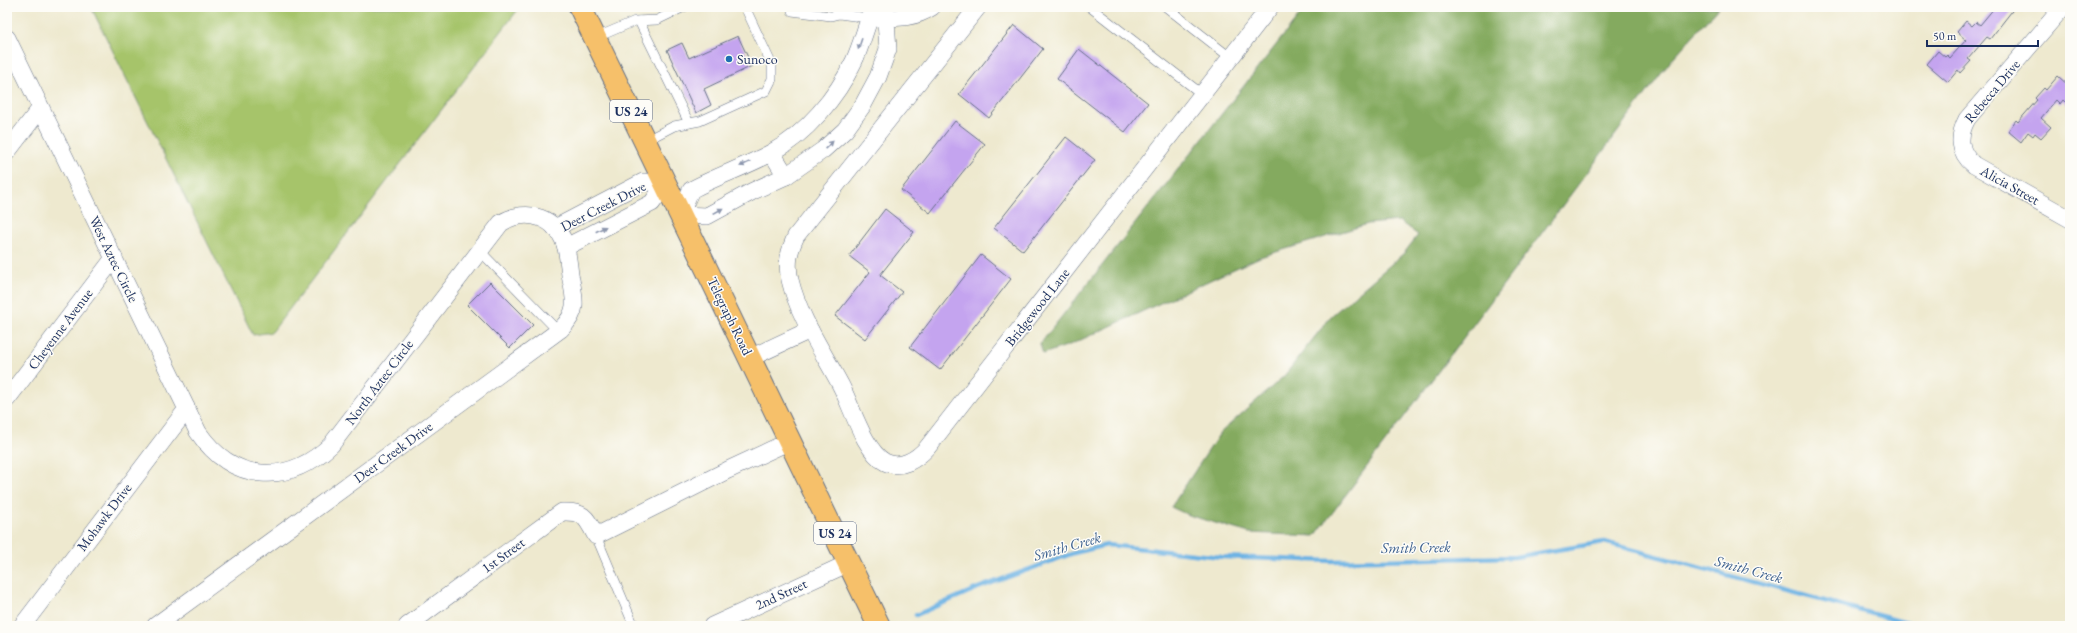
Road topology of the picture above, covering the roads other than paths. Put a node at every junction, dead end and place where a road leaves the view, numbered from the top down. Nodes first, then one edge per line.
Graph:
1 (580, 7) edge
2 (684, 7) edge
3 (744, 7) edge
4 (932, 7) edge
5 (978, 7) edge
6 (1090, 7) edge
7 (1166, 7) edge
8 (1270, 7) edge
9 (2064, 7) edge
10 (792, 11) dead end
11 (879, 12) edge
12 (639, 21) junction
13 (7, 38) edge
14 (595, 38) junction
15 (1231, 58) junction
16 (1202, 95) junction
17 (40, 109) junction
18 (690, 123) junction
19 (646, 141) junction
20 (1960, 141) joint
21 (7, 152) edge
22 (772, 152) junction
23 (786, 176) junction
24 (666, 183) junction
25 (680, 215) junction
26 (2070, 219) edge
27 (555, 228) junction
28 (566, 247) junction
29 (480, 251) junction
30 (114, 258) junction
31 (810, 330) junction
32 (558, 331) junction
33 (750, 358) junction
34 (7, 399) edge
35 (187, 409) junction
36 (790, 441) junction
37 (596, 536) junction
38 (849, 563) junction
39 (22, 626) edge
40 (155, 626) edge
41 (407, 626) edge
42 (634, 626) edge
43 (712, 626) edge
44 (880, 626) edge

1 - 14 main road, Telegraph Road / US 24
2 - 12 lane
3 - 18 lane
4 - 11 street
5 - 31 street, Bridgewood Lane
6 - 16 lane
7 - 15 lane
8 - 15 street, Bridgewood Lane
9 - 20 street, Rebecca Drive
10 - 11 lane
11 -> 22 street
23 -> 11 street
12 - 14 lane
12 - 18 lane
13 - 17 street, West Aztec Circle
14 - 19 main road, Telegraph Road / US 24
15 - 16 street, Bridgewood Lane
16 - 31 street, Bridgewood Lane
17 - 21 street
17 - 30 street, West Aztec Circle
18 - 19 lane
19 - 24 main road, Telegraph Road / US 24
20 - 26 street, Alicia Street
22 - 23 street
22 -> 25 street
25 -> 23 street
24 - 25 main road, Telegraph Road / US 24
24 - 27 street, Deer Creek Drive
28 -> 24 street, Deer Creek Drive
25 - 33 main road, Telegraph Road / US 24
27 - 28 street, Deer Creek Drive
27 - 29 street, North Aztec Circle
28 - 32 street, Deer Creek Drive
29 - 32 lane
29 - 35 street, North Aztec Circle
30 - 34 street, Cheyenne Avenue
30 - 35 street, West Aztec Circle
31 - 33 street
32 - 40 street, Deer Creek Drive
33 - 36 main road, Telegraph Road / US 24
35 - 39 street, Mohawk Drive
36 - 37 street
36 - 38 main road, Telegraph Road / US 24
37 - 41 street, 1st Street
37 - 42 lane, 1st Street
38 - 43 street, 2nd Street
38 - 44 main road, Telegraph Road / US 24

